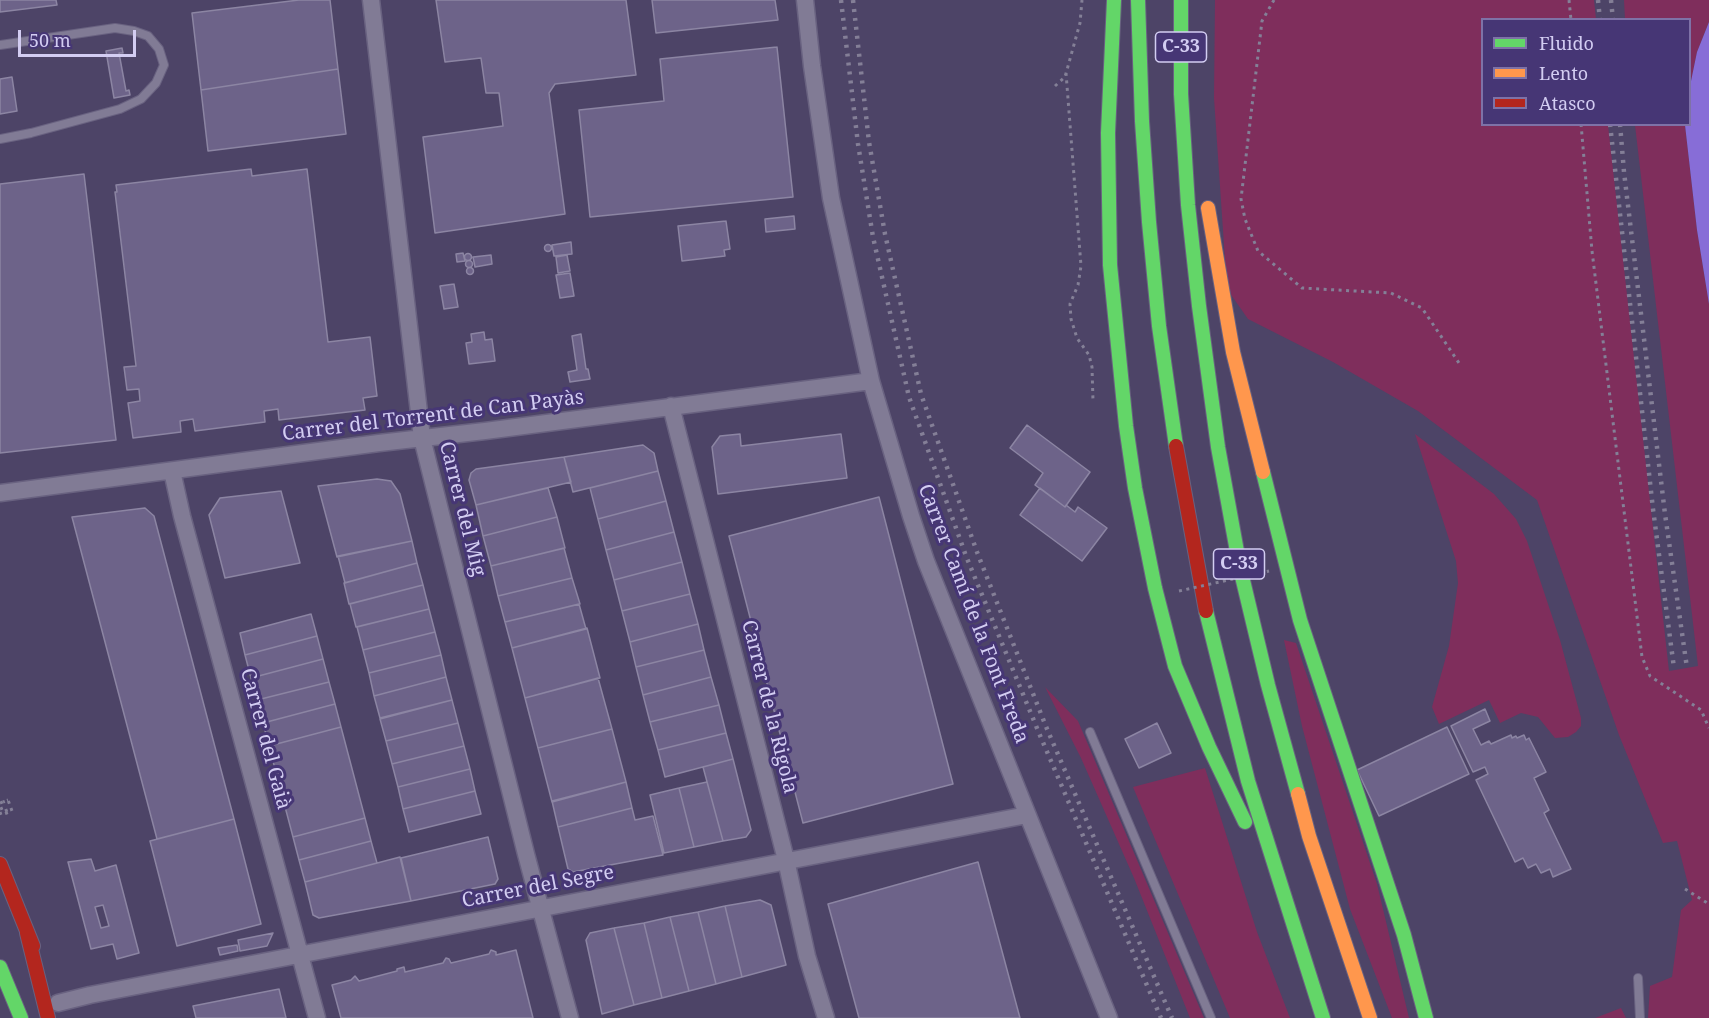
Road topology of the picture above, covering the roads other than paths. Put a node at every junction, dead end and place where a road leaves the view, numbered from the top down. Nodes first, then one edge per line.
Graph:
1 (371, 0) edge
2 (806, 0) edge
3 (1113, 0) edge
4 (1138, 0) edge
5 (1180, 0) edge
6 (0, 45) edge
7 (1181, 94) junction
8 (0, 139) edge
9 (1200, 174) dead end
10 (1206, 196) dead end
11 (871, 381) junction
12 (671, 406) junction
13 (422, 438) junction
14 (172, 471) junction
15 (0, 493) edge
16 (1090, 732) dead end
17 (1027, 815) junction
18 (786, 860) junction
19 (0, 864) edge
20 (542, 907) junction
21 (1287, 909) junction
22 (27, 933) junction
23 (302, 955) junction
24 (0, 967) edge
25 (1638, 978) dead end
26 (61, 1011) edge
27 (21, 1018) edge
28 (48, 1018) edge
29 (317, 1018) edge
30 (570, 1018) edge
31 (826, 1018) edge
32 (1108, 1018) edge
33 (1211, 1018) edge
34 (1323, 1018) edge
35 (1370, 1018) edge
36 (1426, 1018) edge
37 (1640, 1018) edge

1 - 13 street, Carrer del Mig
2 - 11 street, Carrer Camí de la Font Freda
3 - 21 main road
4 - 21 main road, C-33
5 - 7 main road, C-33
6 - 8 lane
7 - 9 main road
7 - 35 main road, C-33
10 - 36 main road
11 - 12 street, Carrer del Torrent de Can Payàs
11 - 17 street, Carrer Camí de la Font Freda
12 - 13 street, Carrer del Torrent de Can Payàs
12 - 18 street, Carrer de la Rigola
13 - 14 street, Carrer del Torrent de Can Payàs
13 - 20 street, Carrer del Mig
14 - 15 street, Carrer del Torrent de Can Payàs
14 - 23 street, Carrer del Gaià
16 - 33 lane
17 - 18 street, Carrer del Segre
17 - 32 street, Carrer Camí de la Font Freda
18 - 20 street, Carrer del Segre
18 - 31 street, Carrer de la Rigola
19 - 22 main road
20 - 23 street, Carrer del Segre
20 - 30 street, Carrer del Mig
21 - 34 main road, C-33
22 - 26 main road
22 - 28 main road
23 - 26 street, Carrer del Segre
23 - 29 street, Carrer del Gaià
24 - 27 main road
25 - 37 lane

